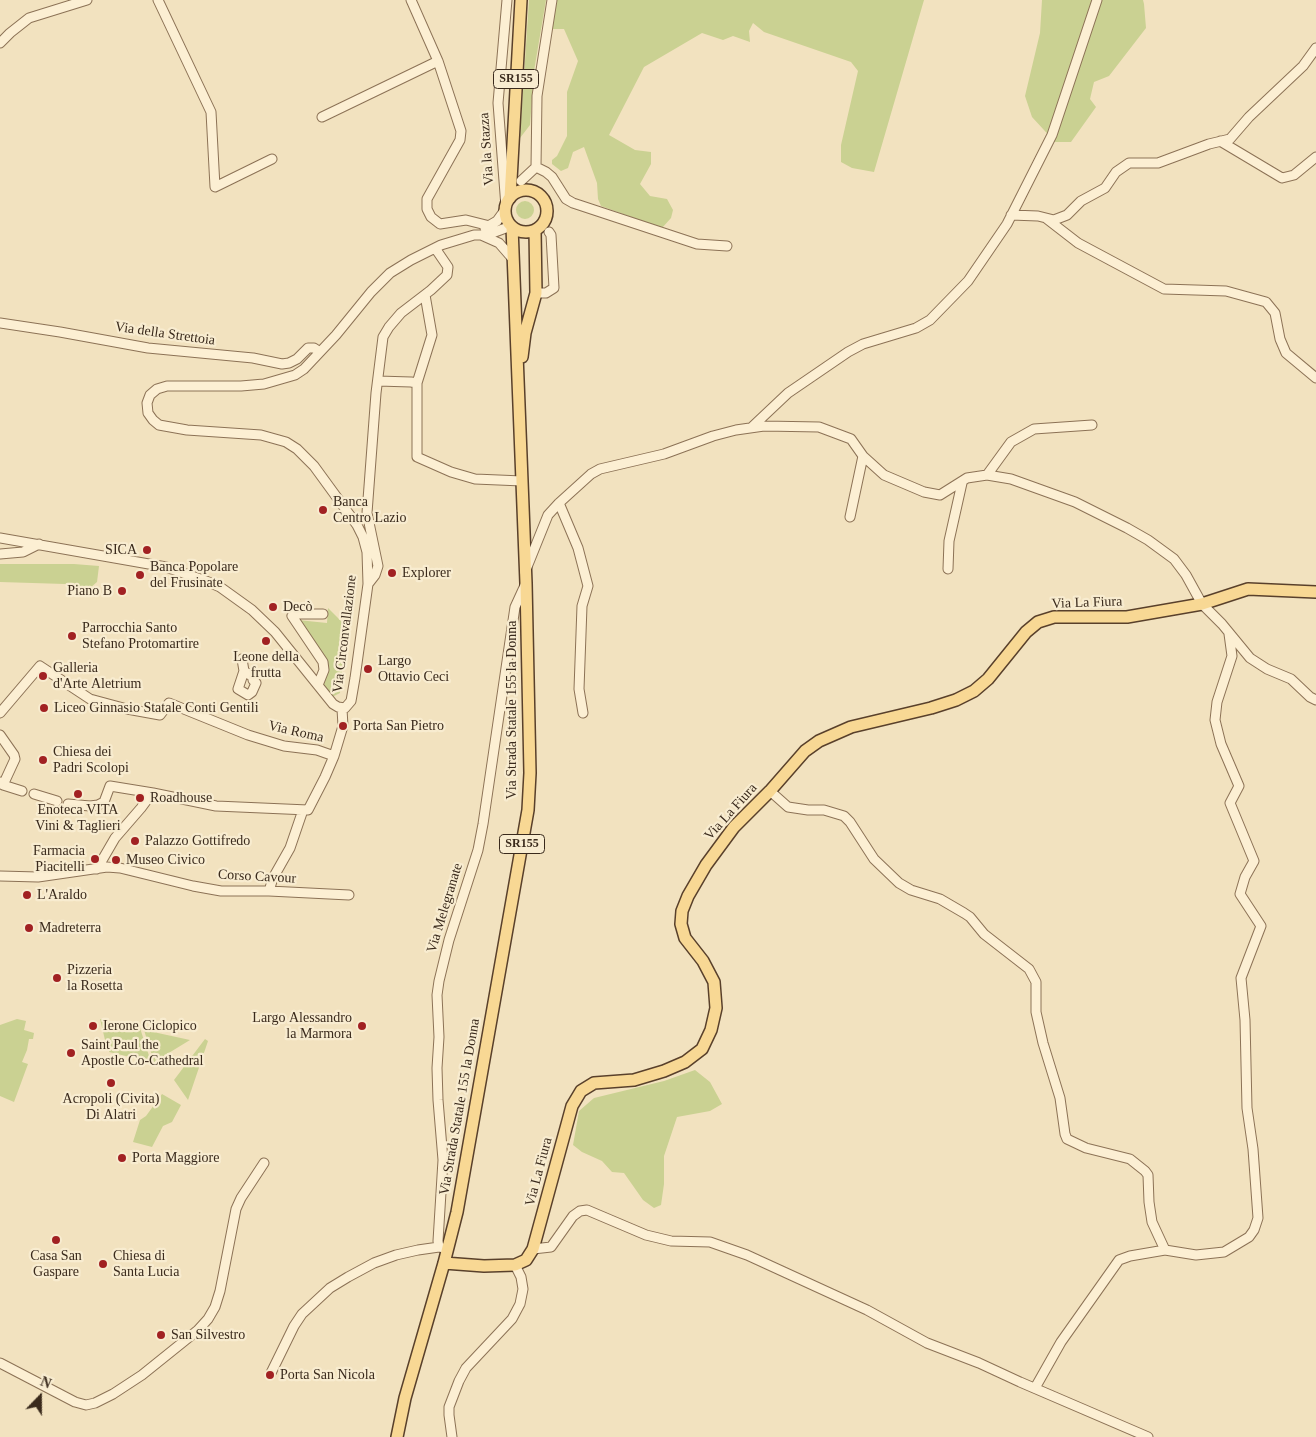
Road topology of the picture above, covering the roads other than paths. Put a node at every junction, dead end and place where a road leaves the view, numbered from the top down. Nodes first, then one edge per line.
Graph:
1 (87, 0) edge
2 (158, 0) edge
3 (411, 0) edge
4 (506, 0) edge
5 (521, 0) edge
6 (552, 0) edge
7 (1096, 0) edge
8 (0, 43) edge
9 (1316, 48) edge
10 (438, 61) junction
11 (322, 117) dead end
12 (1220, 141) junction
13 (1316, 157) edge
14 (512, 158) junction
15 (272, 159) dead end
16 (536, 167) junction
17 (520, 181) junction
18 (531, 191) junction
19 (507, 205) junction
20 (1011, 215) junction
21 (1045, 218) junction
22 (490, 226) junction
23 (512, 226) junction
24 (535, 230) junction
25 (549, 232) dead end
26 (479, 235) junction
27 (727, 246) dead end
28 (435, 248) junction
29 (512, 258) junction
30 (514, 291) junction
31 (536, 293) junction
32 (425, 295) junction
33 (0, 323) edge
34 (520, 332) junction
35 (320, 352) junction
36 (1316, 378) edge
37 (378, 381) junction
38 (417, 383) junction
39 (1092, 425) dead end
40 (752, 427) junction
41 (863, 456) junction
42 (987, 475) junction
43 (522, 481) junction
44 (962, 483) junction
45 (559, 503) junction
46 (850, 517) dead end
47 (0, 538) edge
48 (16, 540) junction
49 (40, 544) junction
50 (15, 553) junction
51 (0, 554) edge
52 (948, 569) dead end
53 (526, 577) junction
54 (368, 584) junction
55 (1316, 592) edge
56 (1202, 604) junction
57 (323, 614) dead end
58 (1228, 631) junction
59 (242, 659) dead end
60 (244, 671) dead end
61 (318, 684) junction
62 (1316, 700) edge
63 (342, 708) junction
64 (0, 713) edge
65 (583, 713) dead end
66 (0, 735) edge
67 (334, 756) junction
68 (2, 784) edge
69 (22, 790) dead end
70 (770, 791) junction
71 (34, 794) dead end
72 (152, 794) junction
73 (55, 800) dead end
74 (68, 804) dead end
75 (303, 810) junction
76 (105, 864) junction
77 (0, 876) edge
78 (269, 891) junction
79 (349, 895) dead end
80 (264, 1163) dead end
81 (443, 1248) junction
82 (533, 1249) junction
83 (1165, 1250) junction
84 (444, 1263) junction
85 (515, 1265) junction
86 (0, 1362) edge
87 (271, 1373) dead end
88 (1035, 1388) junction
89 (397, 1437) edge
90 (452, 1437) edge
91 (1148, 1437) edge

1 - 8 street
2 - 15 street
3 - 10 street
4 - 19 street, Via la Stazza
5 - 14 main road, SR155
6 - 16 street
7 - 20 street
9 - 12 street
10 - 11 street
10 - 22 street
12 - 13 street
12 - 21 street
14 - 17 main road
14 - 19 main road
16 - 17 street
16 - 27 street
17 - 18 main road
18 - 19 main road
18 - 24 main road
19 - 22 street
19 - 23 main road
20 - 21 street
20 - 40 street
21 - 36 street
22 - 26 street
23 - 24 main road
23 - 26 street, Via Circonvallazione
23 - 29 main road
24 - 31 main road
25 - 31 street
26 - 28 street, Via Circonvallazione
26 - 29 street
28 - 32 street
28 - 35 street, Via Circonvallazione
29 - 30 main road
30 - 31 main road
30 - 34 main road
31 - 34 main road
32 - 37 street
32 - 38 street
33 - 35 street, Via della Strettoia
34 - 43 main road, Via Strada Statale 155 la Donna / SR155
35 - 54 street, Via Circonvallazione
37 - 38 street
37 - 54 street
38 - 43 street
39 - 42 street
40 - 41 street, Via Melegranate
40 - 45 street, Via Melegranate
41 - 44 street, Via Melegranate
41 - 46 street
42 - 44 street, Via Melegranate
42 - 56 street
43 - 53 main road, Via Strada Statale 155 la Donna / SR155
44 - 52 street
45 - 53 street, Via Melegranate
45 - 65 street
47 - 48 street, Via Circonvallazione
48 - 49 street, Via Circonvallazione
48 - 50 street
49 - 50 street
49 - 61 street, Via Circonvallazione
50 - 51 street
53 - 81 main road, Via Strada Statale 155 la Donna / SR155
53 - 81 street, Via Melegranate
54 - 63 street, Via Circonvallazione
55 - 56 main road, Via La Fiura
56 - 58 street
56 - 70 main road, Via La Fiura
57 - 61 street
58 - 62 street
58 - 83 street
59 - 60 street
61 - 63 street, Via Circonvallazione
63 - 67 street
64 - 67 street, Via Roma
66 - 68 street
67 - 75 street
68 - 69 street
70 - 82 main road, Via La Fiura
70 - 83 street
71 - 73 street
72 - 74 street
72 - 75 street
72 - 76 street
75 - 78 street
76 - 77 street, Corso Cavour
76 - 78 street, Corso Cavour
78 - 79 street, Corso Cavour
80 - 86 street
81 - 84 main road, Via Strada Statale 155 la Donna / SR155
81 - 87 street
82 - 85 main road
82 - 88 street
83 - 88 street
84 - 85 main road
84 - 89 main road, Via Strada Statale 155 la Donna / SR155
85 - 90 street
88 - 91 street

